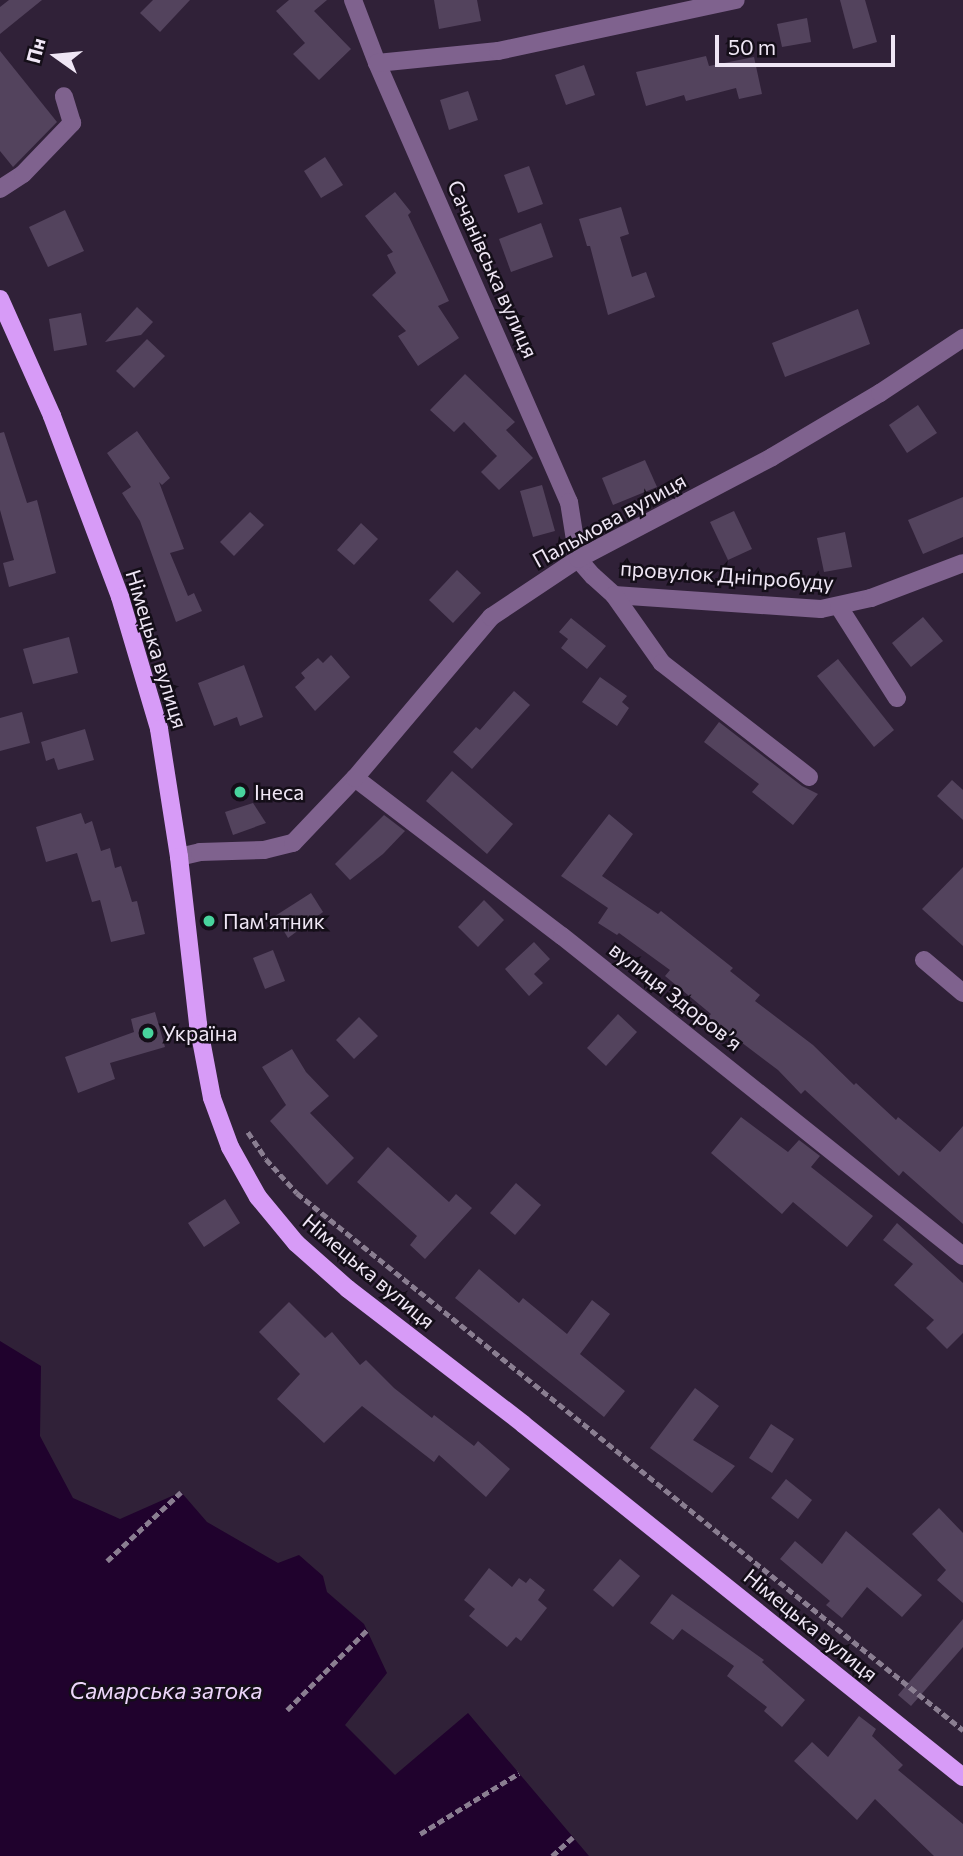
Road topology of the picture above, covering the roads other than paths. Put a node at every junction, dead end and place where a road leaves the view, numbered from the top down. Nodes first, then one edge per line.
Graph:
1 (353, 0) edge
2 (736, 0) edge
3 (377, 63) junction
4 (64, 96) dead end
5 (0, 188) edge
6 (0, 299) edge
7 (963, 338) edge
8 (578, 559) junction
9 (963, 563) edge
10 (614, 595) junction
11 (839, 607) junction
12 (897, 698) dead end
13 (809, 777) dead end
14 (355, 778) junction
15 (179, 857) junction
16 (924, 960) dead end
17 (963, 993) edge
18 (963, 1256) edge
19 (963, 1777) edge

1 - 3 street, Сачанівська вулиця
2 - 3 street
3 - 8 street, Сачанівська вулиця
4 - 5 street
6 - 15 main road, Німецька вулиця
7 - 8 street, Пальмова вулиця
8 - 10 street, провулок Дніпробуду
8 - 14 street, Пальмова вулиця
9 - 11 street, провулок Дніпробуду
10 - 11 street, провулок Дніпробуду
10 - 13 street
11 - 12 street
14 - 15 street, Пальмова вулиця
14 - 18 street, вулиця Здоровʼя
15 - 19 main road, Німецька вулиця
16 - 17 street

